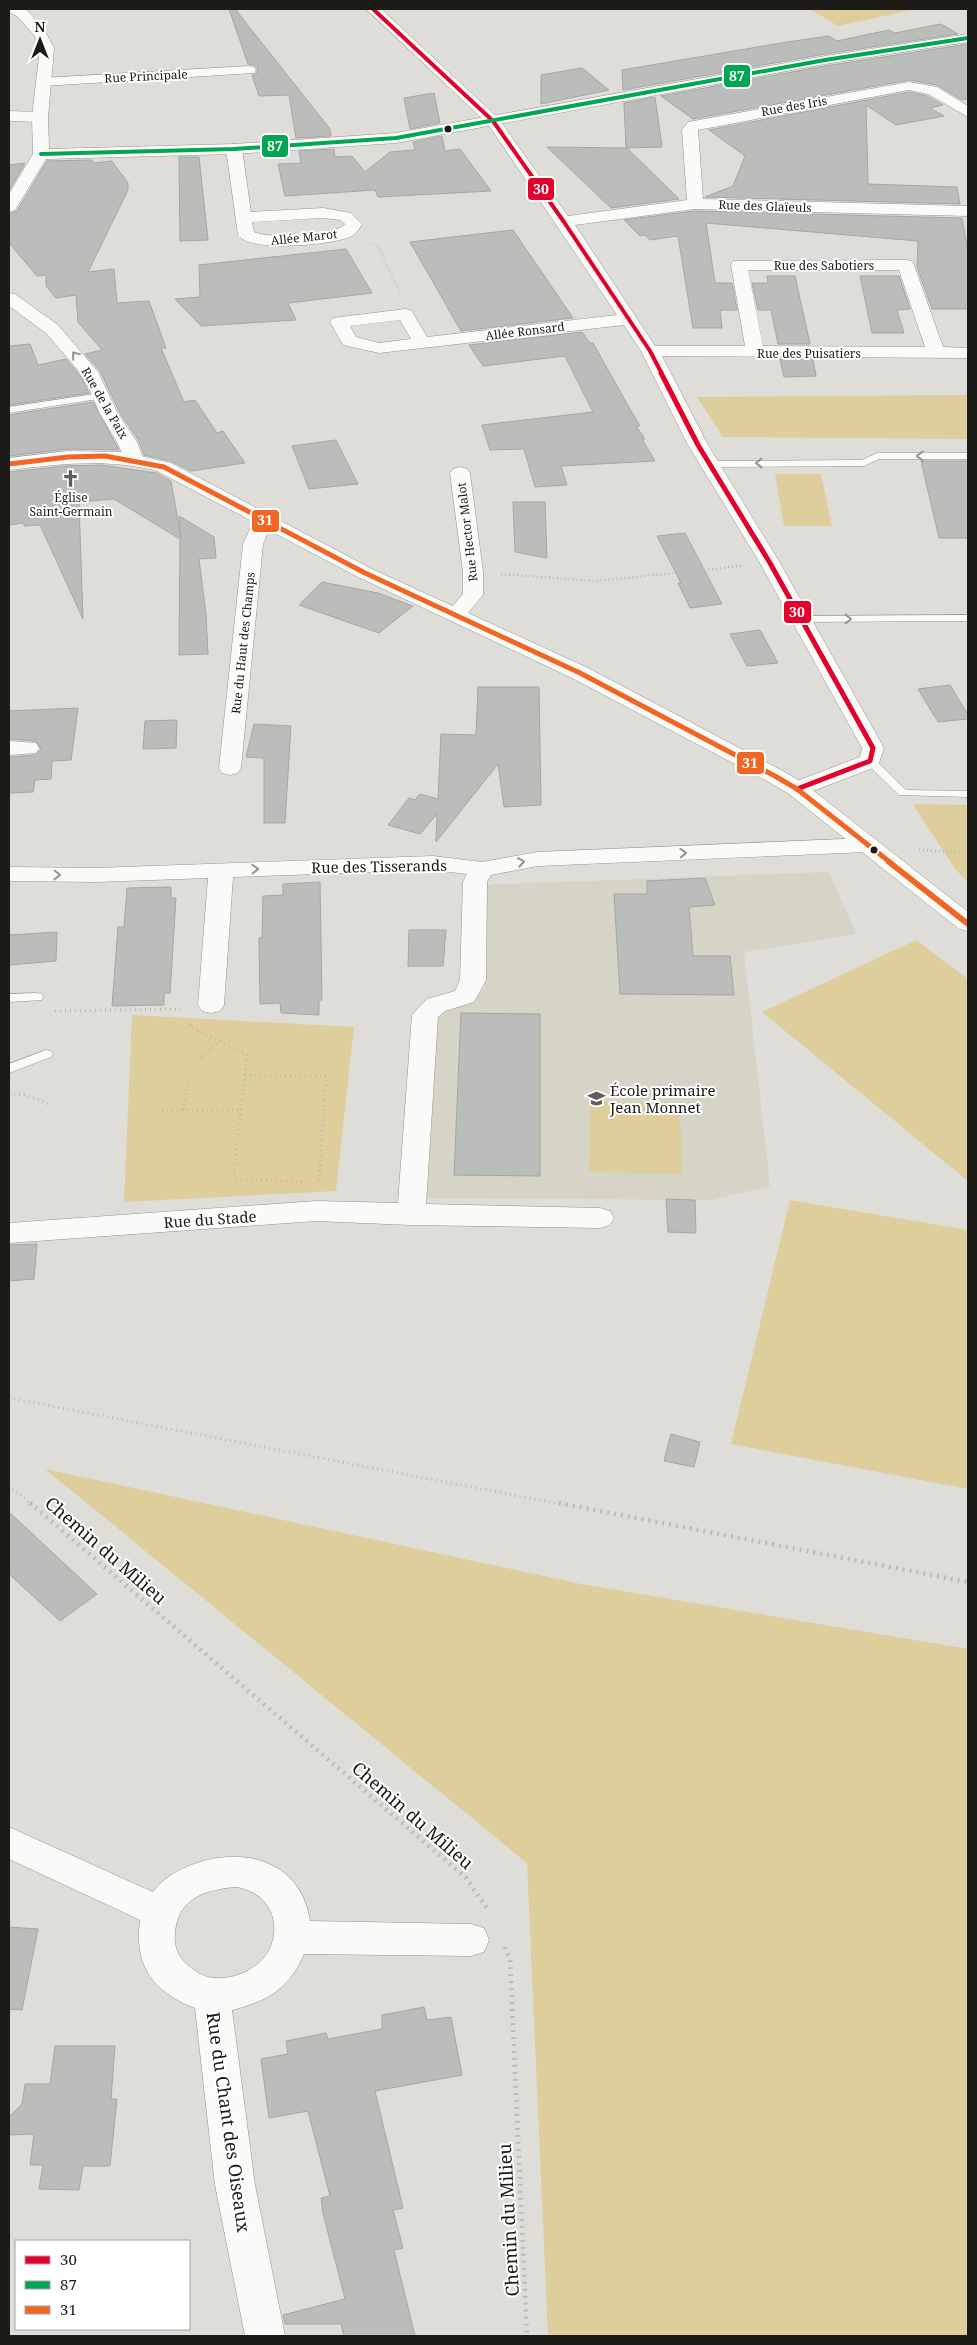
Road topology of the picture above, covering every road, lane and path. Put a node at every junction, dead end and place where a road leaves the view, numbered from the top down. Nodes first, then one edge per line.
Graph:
1 (14, 9) edge
2 (373, 9) edge
3 (968, 38) edge
4 (249, 70) dead end
5 (43, 82) junction
6 (968, 112) edge
7 (9, 116) edge
8 (40, 117) junction
9 (493, 121) junction
10 (234, 149) junction
11 (41, 154) junction
12 (695, 204) junction
13 (9, 207) edge
14 (968, 211) edge
15 (244, 217) junction
16 (564, 222) junction
17 (346, 232) junction
18 (968, 254) edge
19 (906, 265) junction
20 (9, 298) edge
21 (394, 315) junction
22 (628, 319) junction
23 (422, 343) junction
24 (650, 351) junction
25 (755, 353) junction
26 (936, 353) junction
27 (968, 353) edge
28 (101, 396) junction
29 (9, 410) edge
30 (968, 456) edge
31 (133, 458) junction
32 (9, 464) edge
33 (710, 464) junction
34 (460, 473) dead end
35 (263, 520) junction
36 (770, 563) junction
37 (473, 572) junction
38 (456, 615) junction
39 (968, 618) edge
40 (800, 619) junction
41 (870, 761) junction
42 (230, 768) dead end
43 (797, 789) junction
44 (968, 794) edge
45 (867, 845) junction
46 (482, 869) junction
47 (220, 871) junction
48 (9, 874) edge
49 (968, 924) edge
50 (36, 997) joint
51 (9, 998) edge
52 (201, 1006) junction
53 (221, 1041) junction
54 (46, 1054) dead end
55 (201, 1057) dead end
56 (9, 1069) edge
57 (245, 1075) junction
58 (188, 1082) dead end
59 (9, 1095) edge
60 (49, 1104) dead end
61 (162, 1110) dead end
62 (183, 1110) junction
63 (241, 1110) junction
64 (309, 1182) dead end
65 (316, 1211) junction
66 (412, 1215) junction
67 (600, 1218) dead end
68 (9, 1233) edge
69 (9, 1398) edge
70 (9, 1485) edge
71 (968, 1582) edge
72 (9, 1842) edge
73 (160, 1912) junction
74 (490, 1934) junction
75 (293, 1938) junction
76 (212, 1995) junction
77 (266, 2336) edge
78 (527, 2336) edge

1 - 5 street
2 - 9 street
3 - 9 street
4 - 5 street, Rue Principale
5 - 8 street
6 - 12 street, Rue des Iris
7 - 8 street
8 - 11 street
9 - 10 street
9 - 16 street
10 - 11 street
10 - 15 street, Allée Marot
11 - 13 street
12 - 14 street, Rue des Glaïeuls
12 - 16 street, Rue des Glaïeuls
15 - 17 street, Allée Marot
15 - 17 street, Allée Marot
16 - 22 street
17 - 21 path
18 - 19 path
19 - 25 street, Rue des Sabotiers
19 - 26 street
28 -> 20 street, Rue de la Paix
21 - 23 street
21 - 23 street, Allée Ronsard
22 - 23 street, Allée Ronsard
22 - 24 street
24 - 25 street, Rue des Puisatiers
24 - 33 street
25 - 26 street, Rue des Puisatiers
26 - 27 street, Rue des Puisatiers
28 - 29 lane
28 - 31 street, Rue de la Paix
30 -> 33 lane
31 - 32 street
31 - 35 street, Rue de la Paix
33 - 36 street
34 - 37 street, Rue Hector Malot
35 - 38 street, Rue de la Paix
35 - 42 street, Rue du Haut des Champs
36 - 37 path
36 - 40 street
37 - 38 street, Rue Hector Malot
38 - 43 street, Rue de la Paix
40 -> 39 lane
40 - 41 street
41 - 43 street
41 - 44 lane
43 - 45 street, Rue de la Paix
46 -> 45 street, Rue des Tisserands
45 - 49 street, Rue de la Paix
47 -> 46 street, Rue des Tisserands
46 - 66 street
48 -> 47 street, Rue des Tisserands
47 - 52 street
50 - 51 lane
50 - 52 path
52 - 53 path
53 - 55 path
53 - 57 path
54 - 56 lane
57 - 63 path
57 - 65 path
58 - 62 path
59 - 60 path
61 - 62 path
62 - 63 path
63 - 64 path
65 - 66 street, Rue du Stade
65 - 68 street, Rue du Stade
66 - 67 street, Rue du Stade
69 - 71 path
70 - 74 path, Chemin du Milieu
72 - 73 street
73 - 75 street
73 - 76 street
74 - 75 street
74 - 78 path, Chemin du Milieu
75 - 76 street
76 - 77 street, Rue du Chant des Oiseaux

